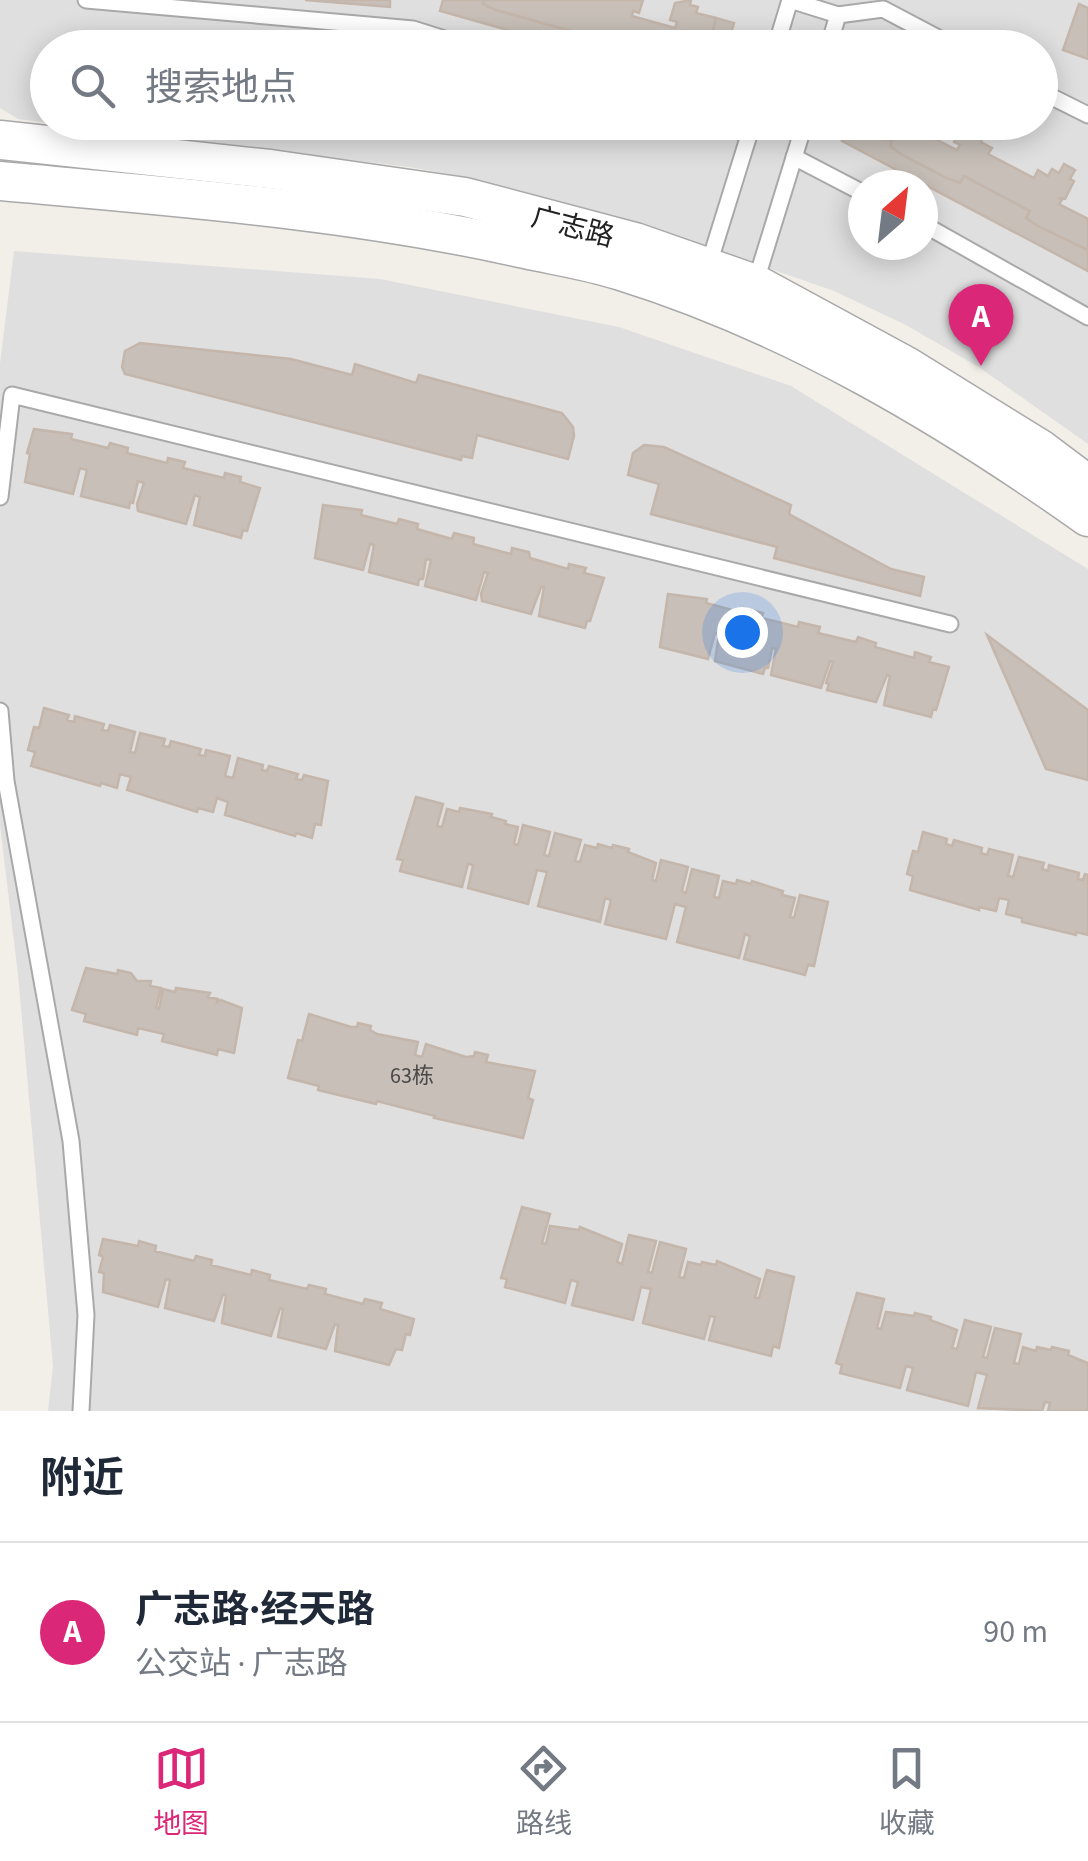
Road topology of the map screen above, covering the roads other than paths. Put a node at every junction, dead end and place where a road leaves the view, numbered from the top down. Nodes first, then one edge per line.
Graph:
1 (86, 0) edge
2 (790, 0) edge
3 (838, 15) junction
4 (416, 30) edge
5 (781, 30) edge
6 (833, 30) edge
7 (922, 30) edge
8 (1058, 100) edge
9 (1088, 115) edge
10 (0, 140) edge
11 (747, 140) edge
12 (799, 140) edge
13 (794, 157) junction
14 (0, 182) edge
15 (848, 185) edge
16 (938, 232) edge
17 (708, 267) junction
18 (756, 284) junction
19 (1088, 317) edge
20 (1088, 485) edge
21 (0, 497) edge
22 (1088, 518) edge
23 (950, 624) dead end
24 (0, 711) edge
25 (81, 1411) edge

1 - 4 lane
2 - 3 lane
2 - 5 lane
3 - 6 lane
3 - 7 lane
8 - 9 lane
10 - 17 street, 广志路
11 - 17 lane
12 - 13 lane
13 - 15 lane
13 - 18 lane
14 - 22 street, 广志路
16 - 19 lane
17 - 18 street, 广志路
18 - 20 street, 广志路
21 - 23 lane
24 - 25 lane

